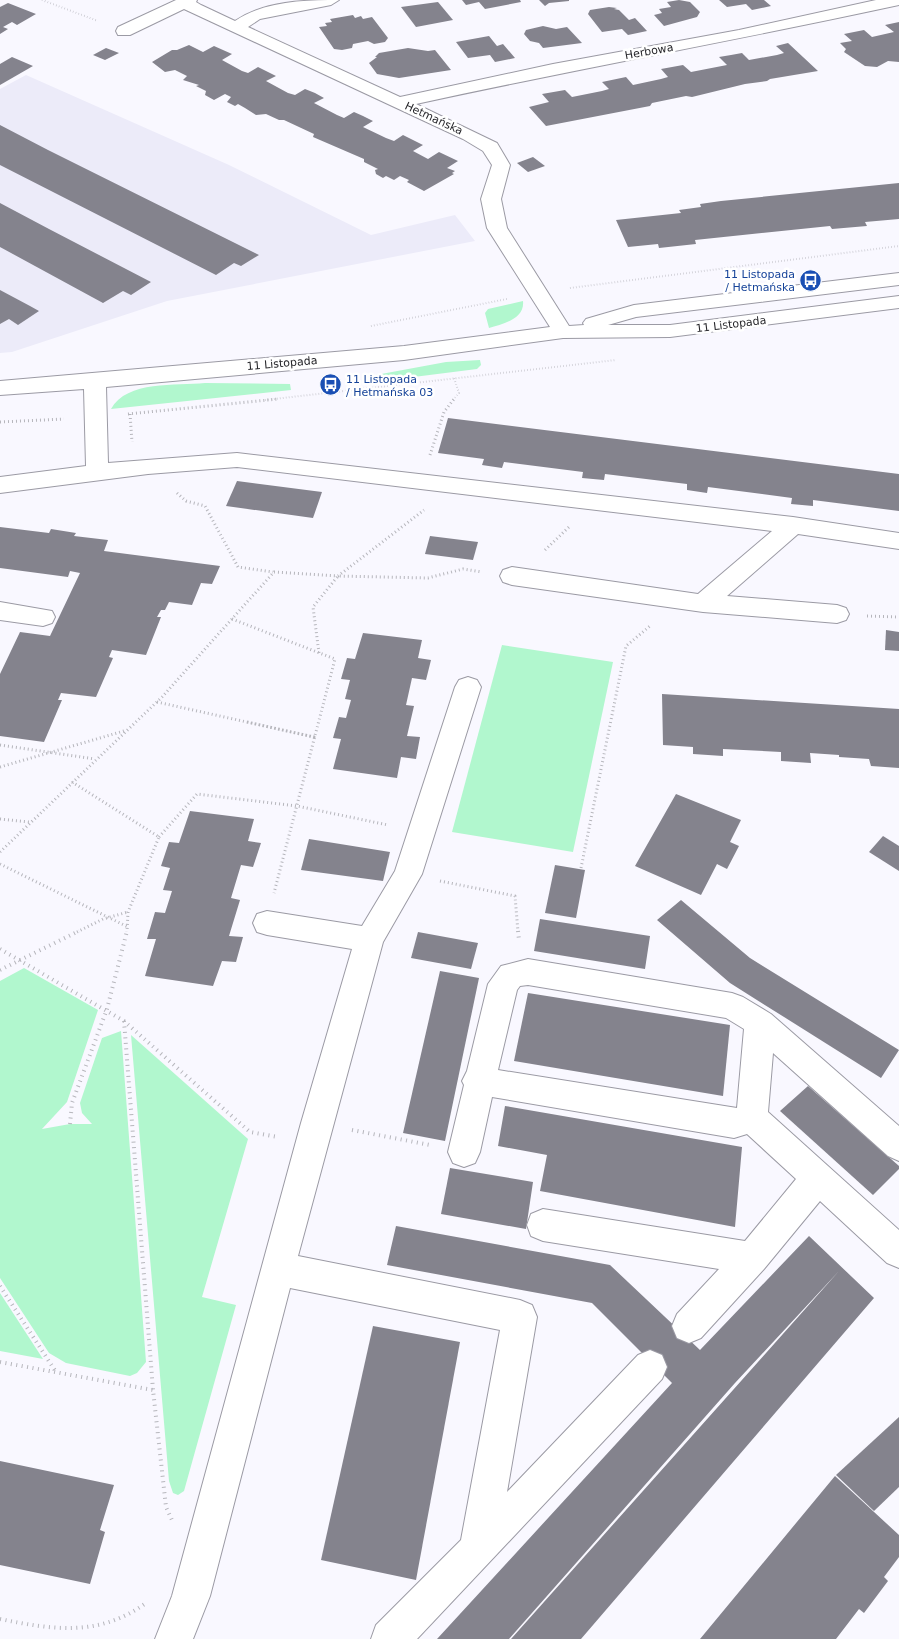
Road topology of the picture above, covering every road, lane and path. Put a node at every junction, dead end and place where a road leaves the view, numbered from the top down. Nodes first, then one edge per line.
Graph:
1 (42, 0) edge
2 (332, 0) edge
3 (899, 0) edge
4 (188, 1) edge
5 (236, 28) junction
6 (124, 31) joint
7 (399, 102) junction
8 (899, 246) edge
9 (899, 278) edge
10 (539, 293) junction
11 (899, 302) edge
12 (368, 327) dead end
13 (563, 332) junction
14 (618, 360) dead end
15 (454, 378) junction
16 (95, 381) junction
17 (0, 388) edge
18 (95, 417) junction
19 (0, 422) edge
20 (146, 466) junction
21 (97, 471) junction
22 (422, 482) junction
23 (0, 485) edge
24 (456, 486) junction
25 (793, 526) junction
26 (899, 541) edge
27 (274, 572) junction
28 (338, 576) junction
29 (512, 576) joint
30 (692, 602) junction
31 (0, 611) edge
32 (837, 614) dead end
33 (43, 617) dead end
34 (232, 619) junction
35 (319, 654) junction
36 (468, 687) dead end
37 (157, 702) junction
38 (125, 730) junction
39 (314, 737) junction
40 (0, 745) edge
41 (50, 752) junction
42 (96, 759) junction
43 (0, 767) edge
44 (72, 782) junction
45 (296, 806) junction
46 (0, 819) edge
47 (30, 822) junction
48 (421, 832) junction
49 (159, 837) junction
50 (0, 852) edge
51 (0, 864) edge
52 (581, 868) dead end
53 (408, 874) junction
54 (128, 912) junction
55 (108, 918) junction
56 (266, 923) joint
57 (128, 927) junction
58 (369, 939) junction
59 (0, 949) edge
60 (20, 960) junction
61 (0, 970) edge
62 (521, 973) junction
63 (106, 1009) junction
64 (124, 1021) junction
65 (760, 1023) junction
66 (478, 1081) junction
67 (752, 1118) junction
68 (70, 1124) dead end
69 (315, 1133) junction
70 (899, 1146) edge
71 (464, 1152) joint
72 (818, 1178) junction
73 (542, 1225) dead end
74 (899, 1252) edge
75 (752, 1258) junction
76 (279, 1269) junction
77 (0, 1286) edge
78 (688, 1326) dead end
79 (0, 1362) edge
80 (650, 1367) dead end
81 (56, 1373) junction
82 (153, 1390) junction
83 (174, 1524) dead end
84 (478, 1550) junction
85 (152, 1596) dead end
86 (0, 1619) edge
87 (99, 1632) dead end
88 (89, 1633) dead end
89 (174, 1639) edge
90 (390, 1639) edge

1 - 6 path
2 - 5 street
3 - 7 street, Herbowa
4 - 5 street, Hetmańska
4 - 6 street
5 - 7 street, Hetmańska
7 - 10 street, Hetmańska
8 - 10 path
9 - 13 street, 11 Listopada
10 - 12 path
10 - 13 street, Hetmańska
11 - 13 street, 11 Listopada
13 - 16 street, 11 Listopada
14 - 15 path
15 - 18 path
15 - 22 path
16 - 17 street, 11 Listopada
16 - 18 street
18 - 19 path
18 - 21 street
20 - 21 street
20 - 22 street
20 - 27 path
21 - 23 street
22 - 24 street
24 - 25 street
24 - 28 path
25 - 26 street
25 - 30 street
27 - 28 path
27 - 34 path
28 - 29 path
28 - 35 path
29 - 30 street
30 - 32 street
30 - 52 path
31 - 33 street
34 - 35 path
34 - 37 path
35 - 39 path
36 - 48 street
37 - 38 path
37 - 39 path
38 - 41 path
38 - 42 path
39 - 45 path
40 - 41 path
41 - 42 path
41 - 43 path
42 - 44 path
44 - 47 path
44 - 49 path
45 - 48 path
45 - 49 path
45 - 56 path
46 - 47 path
47 - 50 path
48 - 53 street
49 - 54 path
51 - 55 path
53 - 58 street
53 - 62 path
54 - 55 path
54 - 57 path
55 - 57 path
55 - 60 path
56 - 58 street
57 - 63 path
58 - 69 street
59 - 60 path
60 - 61 path
60 - 63 path
62 - 65 street
62 - 66 street
63 - 64 path
63 - 68 path
64 - 69 path
64 - 82 path
65 - 67 street
65 - 70 street
66 - 67 street
66 - 71 street
67 - 72 street
69 - 71 path
69 - 76 street
72 - 74 street
72 - 75 street
73 - 75 street
75 - 78 street
76 - 84 street
76 - 89 street
77 - 81 path
79 - 81 path
80 - 84 street
81 - 82 path
82 - 83 path
84 - 90 street
85 - 87 path
86 - 88 path

